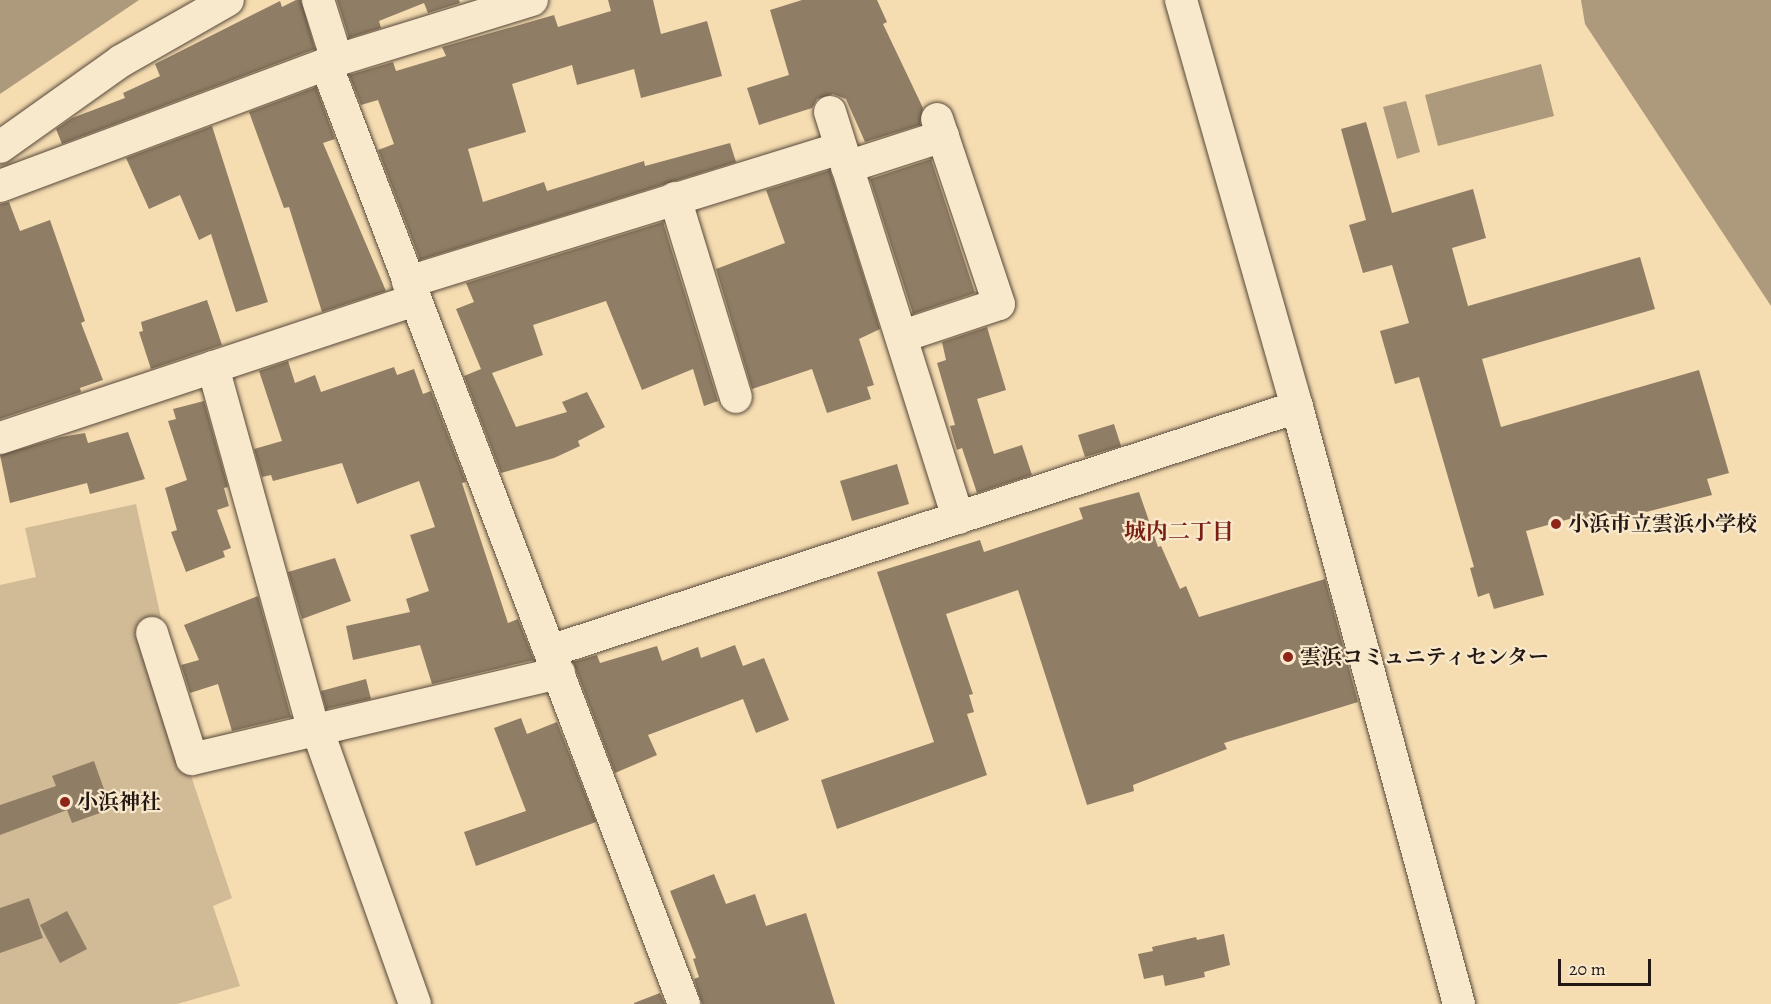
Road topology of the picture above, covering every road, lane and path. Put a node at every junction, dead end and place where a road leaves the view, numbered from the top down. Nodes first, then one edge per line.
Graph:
1 (228, 0) edge
2 (318, 0) edge
3 (532, 0) edge
4 (1181, 0) edge
5 (332, 62) junction
6 (830, 112) dead end
7 (0, 147) edge
8 (844, 157) junction
9 (0, 186) edge
10 (675, 198) junction
11 (411, 291) junction
12 (903, 336) junction
13 (213, 367) junction
14 (736, 397) dead end
15 (1297, 407) junction
16 (0, 438) edge
17 (958, 518) junction
18 (152, 633) dead end
19 (554, 662) junction
20 (316, 732) junction
21 (415, 1004) edge
22 (684, 1004) edge
23 (1459, 1004) edge

1 - 7 street
2 - 5 street
3 - 5 street
4 - 15 street
5 - 9 street
5 - 11 street
6 - 8 street
8 - 10 street
8 - 12 street
8 - 12 street
10 - 11 street
10 - 14 street
11 - 13 street
11 - 19 street
12 - 17 street
13 - 16 street
13 - 20 street
15 - 17 street
15 - 23 street
17 - 19 street
18 - 20 street
19 - 20 street
19 - 22 street
20 - 21 street

